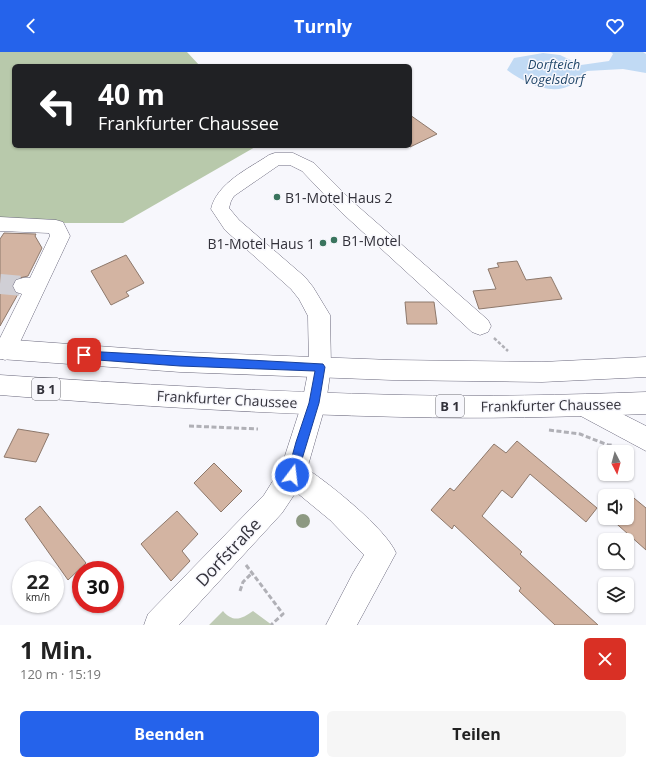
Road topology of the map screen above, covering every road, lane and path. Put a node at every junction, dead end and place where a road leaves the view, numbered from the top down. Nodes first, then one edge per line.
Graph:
1 (0, 224) edge
2 (480, 326) joint
3 (2, 350) edge
4 (510, 356) dead end
5 (320, 367) junction
6 (646, 367) edge
7 (0, 385) edge
8 (314, 403) junction
9 (646, 403) edge
10 (585, 406) junction
11 (189, 426) dead end
12 (258, 429) dead end
13 (549, 430) dead end
14 (646, 439) edge
15 (608, 445) edge
16 (292, 475) junction
17 (233, 547) junction
18 (252, 573) junction
19 (240, 591) dead end
20 (159, 625) edge
21 (271, 625) edge
22 (341, 625) edge

1 - 3 main road
2 - 4 path
2 - 5 main road
3 - 5 main road
5 - 6 main road
5 - 8 main road, Dorfstraße
7 - 8 main road, Frankfurter Chaussee / B 1
8 - 10 main road, Frankfurter Chaussee / B 1
8 - 16 main road, Dorfstraße
9 - 10 main road, Frankfurter Chaussee / B 1
10 - 14 main road
11 - 12 path
13 - 15 path
16 - 17 main road, Dorfstraße
16 - 22 main road
17 - 18 path
17 - 20 main road, Dorfstraße
18 - 19 path
18 - 21 path

